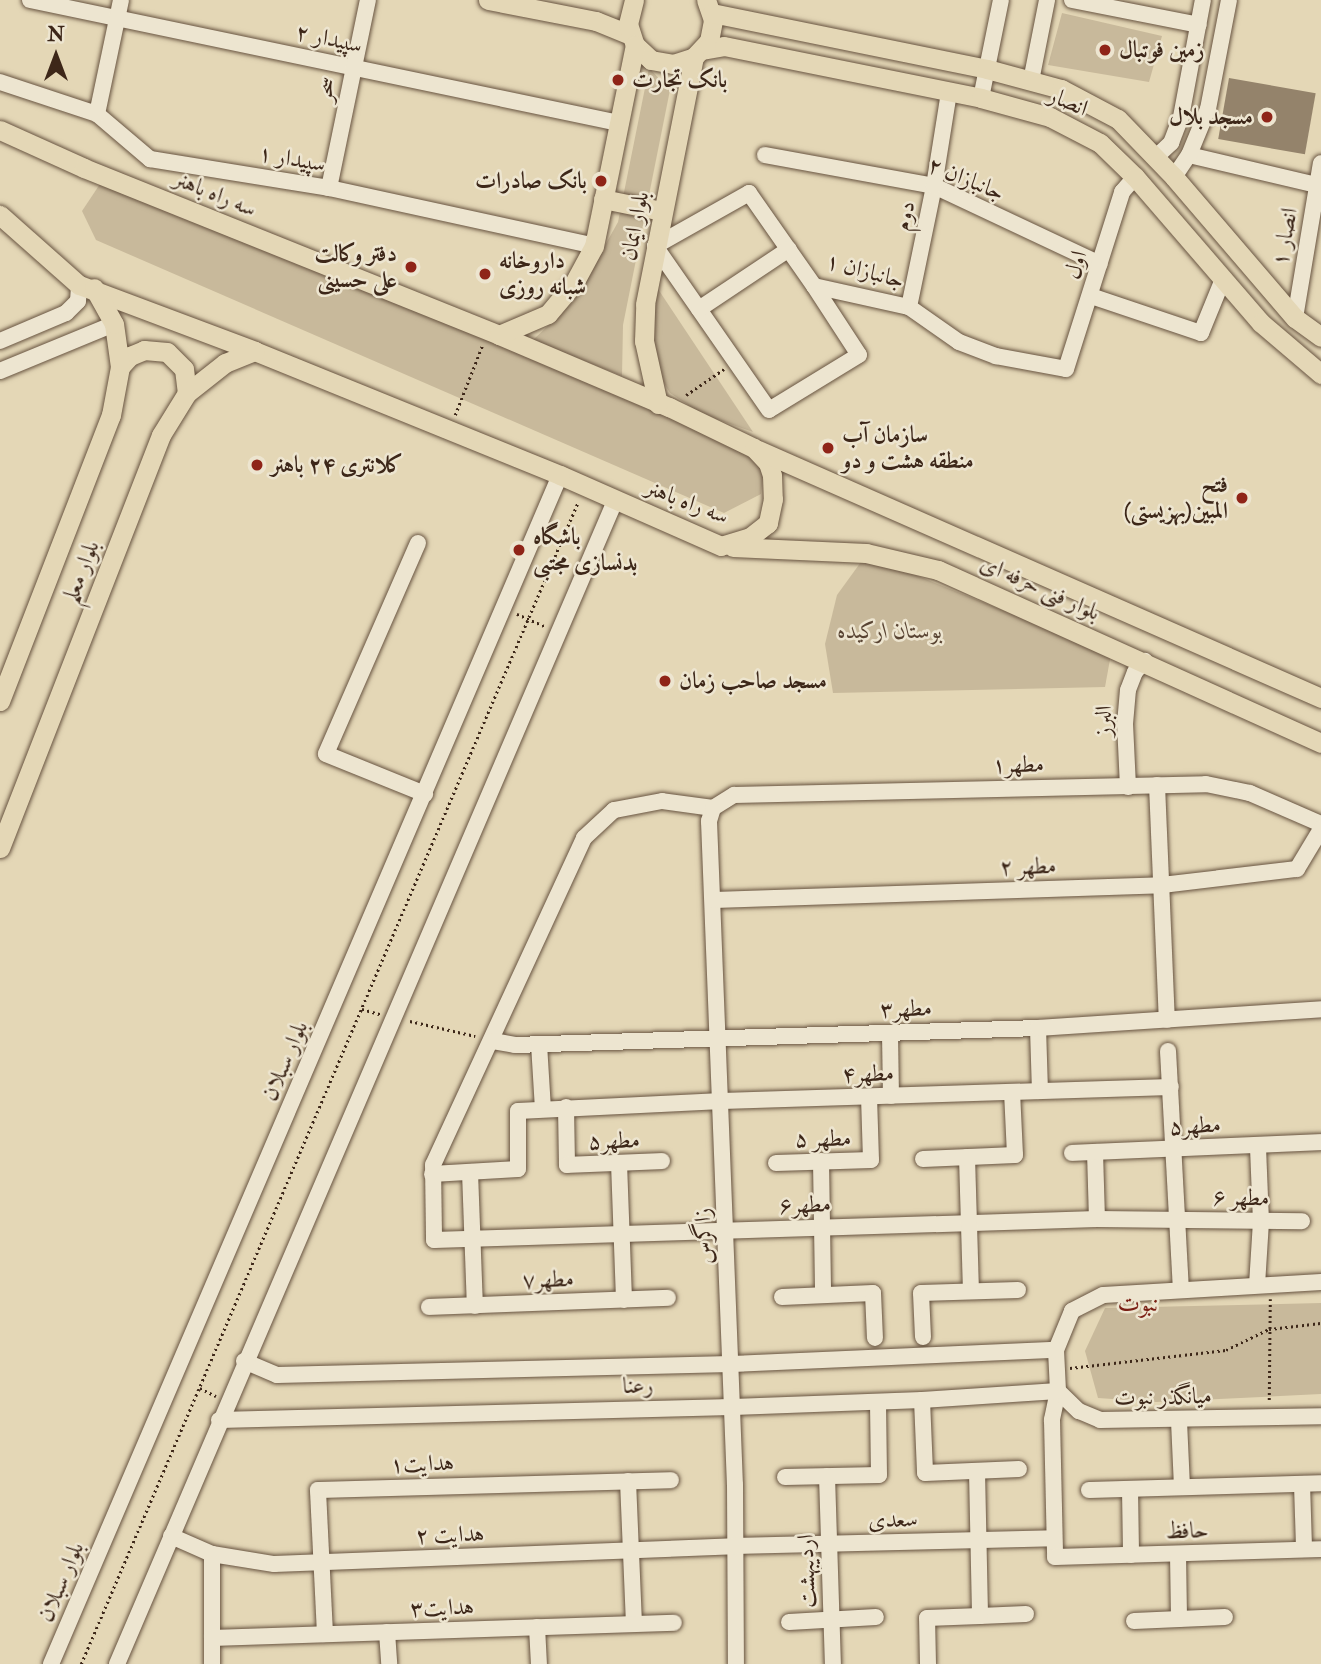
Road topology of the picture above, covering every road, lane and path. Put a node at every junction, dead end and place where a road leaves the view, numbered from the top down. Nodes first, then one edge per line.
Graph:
1 (30, 0) edge
2 (121, 0) edge
3 (368, 0) edge
4 (488, 0) edge
5 (634, 0) edge
6 (1001, 0) edge
7 (1047, 0) edge
8 (1072, 0) edge
9 (1203, 0) edge
10 (1229, 0) edge
11 (709, 7) edge
12 (117, 18) junction
13 (1199, 25) junction
14 (633, 40) junction
15 (698, 54) junction
16 (354, 68) junction
17 (987, 69) junction
18 (1031, 81) junction
19 (0, 82) edge
20 (949, 92) junction
21 (981, 98) junction
22 (96, 114) junction
23 (619, 123) junction
24 (0, 131) edge
25 (765, 155) dead end
26 (1189, 155) junction
27 (1156, 157) junction
28 (1321, 163) edge
29 (1135, 177) junction
30 (1174, 177) junction
31 (1317, 185) junction
32 (934, 186) junction
33 (329, 188) junction
34 (603, 199) junction
35 (1154, 200) junction
36 (662, 211) junction
37 (0, 215) edge
38 (1315, 237) edge
39 (593, 246) junction
40 (655, 246) junction
41 (789, 249) junction
42 (1100, 264) junction
43 (1223, 279) junction
44 (814, 286) junction
45 (86, 287) junction
46 (1090, 296) junction
47 (909, 307) junction
48 (699, 309) junction
49 (1295, 318) junction
50 (114, 324) junction
51 (493, 333) junction
52 (1321, 337) edge
53 (0, 341) edge
54 (255, 351) junction
55 (735, 361) junction
56 (120, 367) junction
57 (1066, 369) joint
58 (0, 371) edge
59 (1321, 374) edge
60 (187, 393) junction
61 (663, 406) junction
62 (448, 431) junction
63 (754, 448) junction
64 (560, 475) junction
65 (585, 486) junction
66 (615, 501) junction
67 (418, 543) dead end
68 (721, 546) junction
69 (505, 608) junction
70 (530, 620) junction
71 (558, 632) junction
72 (1145, 661) junction
73 (1321, 698) edge
74 (0, 701) edge
75 (1321, 743) edge
76 (1157, 785) junction
77 (1128, 787) junction
78 (425, 794) junction
79 (713, 808) junction
80 (1321, 824) edge
81 (1321, 830) edge
82 (0, 848) edge
83 (1162, 885) junction
84 (714, 900) junction
85 (362, 1009) junction
86 (1321, 1009) edge
87 (393, 1017) junction
88 (1167, 1020) junction
89 (1038, 1028) junction
90 (890, 1033) junction
91 (719, 1038) junction
92 (493, 1041) junction
93 (539, 1044) junction
94 (1168, 1051) dead end
95 (1171, 1087) junction
96 (1040, 1091) junction
97 (1012, 1092) junction
98 (891, 1096) junction
99 (869, 1097) junction
100 (722, 1101) junction
101 (566, 1107) junction
102 (543, 1109) junction
103 (1321, 1142) edge
104 (1258, 1146) junction
105 (1175, 1151) junction
106 (1095, 1152) junction
107 (1072, 1153) dead end
108 (967, 1157) junction
109 (923, 1159) dead end
110 (662, 1161) dead end
111 (821, 1161) junction
112 (619, 1163) junction
113 (776, 1163) dead end
114 (470, 1172) junction
115 (432, 1174) junction
116 (1097, 1219) junction
117 (1179, 1220) junction
118 (1302, 1221) dead end
119 (1261, 1222) junction
120 (969, 1223) junction
121 (822, 1227) junction
122 (727, 1230) junction
123 (622, 1234) junction
124 (472, 1239) junction
125 (1321, 1282) edge
126 (1263, 1285) junction
127 (1017, 1290) dead end
128 (1181, 1290) junction
129 (971, 1291) junction
130 (824, 1294) junction
131 (782, 1297) dead end
132 (668, 1298) dead end
133 (624, 1300) junction
134 (475, 1306) junction
135 (429, 1307) dead end
136 (1321, 1323) edge
137 (1269, 1329) junction
138 (923, 1337) dead end
139 (875, 1338) dead end
140 (1056, 1350) junction
141 (244, 1361) junction
142 (731, 1364) junction
143 (1057, 1370) junction
144 (200, 1388) junction
145 (1058, 1391) junction
146 (922, 1400) junction
147 (227, 1401) junction
148 (877, 1402) junction
149 (733, 1407) junction
150 (1321, 1416) edge
151 (1269, 1418) junction
152 (219, 1420) junction
153 (1179, 1421) junction
154 (1019, 1469) dead end
155 (977, 1471) junction
156 (827, 1476) junction
157 (785, 1477) dead end
158 (671, 1480) dead end
159 (628, 1481) junction
160 (1321, 1483) edge
161 (1301, 1484) junction
162 (1182, 1487) junction
163 (1130, 1489) junction
164 (1089, 1490) dead end
165 (171, 1536) junction
166 (1054, 1538) junction
167 (979, 1541) junction
168 (829, 1545) junction
169 (734, 1546) junction
170 (1304, 1549) junction
171 (1321, 1549) edge
172 (631, 1552) junction
173 (1178, 1553) junction
174 (212, 1554) junction
175 (1131, 1555) junction
176 (323, 1562) junction
177 (1026, 1614) dead end
178 (980, 1616) junction
179 (876, 1617) dead end
180 (1224, 1617) dead end
181 (1180, 1619) junction
182 (832, 1620) junction
183 (1134, 1621) dead end
184 (789, 1622) dead end
185 (674, 1623) dead end
186 (634, 1624) junction
187 (537, 1627) junction
188 (387, 1632) junction
189 (325, 1634) junction
190 (212, 1638) junction
191 (51, 1664) edge
192 (81, 1664) edge
193 (117, 1664) edge
194 (212, 1664) edge
195 (389, 1664) edge
196 (539, 1664) edge
197 (736, 1664) edge
198 (833, 1664) edge
199 (928, 1664) edge

1 - 12 street, سپیدار ۲
2 - 12 street
3 - 16 street, سحر
4 - 14 main road
5 - 14 main road, بلوار ایمان
6 - 17 street
7 - 18 street
8 - 13 street
9 - 13 street
10 - 26 street
11 - 15 main road, بلوار ایمان
11 - 17 main road, انصار
12 - 16 street, سپیدار ۲
12 - 22 street
13 - 27 street
14 - 15 main road, انصار
14 - 23 main road, بلوار ایمان
15 - 20 main road, انصار
15 - 36 main road, بلوار ایمان
16 - 23 street, سپیدار ۲
16 - 33 street, سحر
17 - 18 main road, انصار
17 - 21 street
18 - 27 main road, انصار
19 - 22 street, سپیدار ۱
20 - 21 main road, انصار
20 - 32 street, دوم
21 - 29 main road, انصار
22 - 33 street, سپیدار ۱
23 - 34 main road, بلوار ایمان
24 - 51 main road, سه راه باهنر
25 - 32 street, جانبازان ۲
26 - 30 street
26 - 31 street
27 - 29 main road
27 - 30 main road, انصار
28 - 31 street, انصار ۱
29 - 35 main road, انصار
29 - 42 street, اول
30 - 35 main road
30 - 49 main road, انصار
31 - 38 street, انصار ۱
32 - 42 street, جانبازان ۲
32 - 47 street, دوم
33 - 39 street, سپیدار ۱
34 - 36 main road
34 - 39 main road, بلوار ایمان
35 - 43 main road, انصار
36 - 40 main road, بلوار ایمان
37 - 45 main road, سه راه باهنر
38 - 49 street, انصار ۱
39 - 51 main road, بلوار ایمان
40 - 41 street, جانبازان ۱
40 - 48 street
40 - 61 main road, بلوار ایمان
41 - 44 street, جانبازان ۱
41 - 48 street
42 - 46 street, اول
43 - 46 street
43 - 59 main road, انصار
44 - 47 street, جانبازان ۱
44 - 55 street
45 - 50 main road, بلوار معلم
45 - 53 street
45 - 54 main road, سه راه باهنر
46 - 57 street, اول
47 - 57 street, جانبازان ۱
48 - 55 street
49 - 52 main road, انصار
50 - 56 main road, بلوار معلم
50 - 58 street
51 - 61 main road, سه راه باهنر
51 - 62 path
54 - 60 main road, بلوار معلم
54 - 62 main road, سه راه باهنر
55 - 61 path
56 - 60 main road
56 - 74 main road, بلوار معلم
60 - 82 main road, بلوار معلم
61 - 63 main road, سه راه باهنر
62 - 64 main road, سه راه باهنر
63 - 68 main road, سه راه باهنر
63 - 73 main road, بلوار فنی حرفه ای
64 - 65 main road, سه راه باهنر
64 - 69 street, بلوار سبلان
65 - 66 main road, سه راه باهنر
65 - 70 path
66 - 68 main road, سه راه باهنر
66 - 71 street
67 - 78 street
68 - 72 main road, بلوار فنی حرفه ای
69 - 70 path
69 - 78 street, بلوار سبلان
70 - 71 path
70 - 85 path
71 - 87 street
72 - 75 main road, بلوار فنی حرفه ای
72 - 77 street, البرز
76 - 77 street, مطهر۱
76 - 80 street, مطهر۱
76 - 83 street
77 - 79 street, مطهر۱
78 - 191 street, بلوار سبلان
79 - 84 street, زاگرس
79 - 92 street
81 - 83 street, مطهر ۲
83 - 84 street, مطهر ۲
83 - 88 street
84 - 91 street, زاگرس
85 - 87 path
85 - 144 path
86 - 88 street, مطهر۳
87 - 92 path
87 - 141 street
88 - 89 street, مطهر۳
89 - 90 street, مطهر۳
89 - 96 street
90 - 91 street, مطهر۳
90 - 98 street
91 - 93 street, مطهر۳
91 - 100 street, زاگرس
92 - 93 street, مطهر۳
92 - 115 street
93 - 102 street
94 - 95 street
95 - 96 street, مطهر۴
95 - 105 street
96 - 97 street, مطهر۴
97 - 98 street, مطهر۴
97 - 108 street
98 - 99 street, مطهر۴
99 - 100 street, مطهر۴
99 - 111 street, مطهر ۵
100 - 101 street, مطهر۴
100 - 122 street, زاگرس
101 - 102 street, مطهر۴
101 - 112 street, مطهر۵
102 - 114 street
103 - 104 street, مطهر۵
104 - 105 street, مطهر۵
104 - 119 street
105 - 106 street, مطهر۵
105 - 117 street
106 - 107 street, مطهر۵
106 - 116 street
108 - 109 street
108 - 120 street
110 - 112 street, مطهر۵
111 - 113 street, مطهر ۵
111 - 121 street
112 - 123 street
114 - 115 street
114 - 124 street
115 - 124 street, مطهر۶
116 - 117 street, مطهر۶
116 - 120 street, مطهر۶
117 - 119 street, مطهر ۶
117 - 128 street
118 - 119 street, مطهر ۶
119 - 126 street
120 - 121 street, مطهر۶
120 - 129 street
121 - 122 street, مطهر۶
121 - 130 street
122 - 123 street, مطهر۶
122 - 142 street, زاگرس
123 - 124 street, مطهر۶
123 - 133 street
124 - 134 street
125 - 126 street
126 - 128 street
126 - 137 path
127 - 129 street
128 - 140 street
129 - 138 street
130 - 131 street
130 - 139 street
132 - 133 street, مطهر۷
133 - 134 street, مطهر۷
134 - 135 street, مطهر۷
136 - 137 path
137 - 143 path
137 - 151 path
140 - 142 street, رعنا
140 - 143 street
141 - 142 street, رعنا
141 - 147 street
142 - 149 street, زاگرس
143 - 145 street
144 - 147 path
144 - 192 path
145 - 146 street, رعنا
145 - 153 street, میانگذر نبوت
145 - 166 street
146 - 148 street, رعنا
146 - 155 street
147 - 152 street
148 - 149 street, رعنا
148 - 156 street
149 - 152 street, رعنا
149 - 169 street, زاگرس
150 - 151 street, میانگذر نبوت
151 - 153 street, میانگذر نبوت
152 - 165 street
153 - 162 street
154 - 155 street
155 - 167 street
156 - 157 street
156 - 168 street, اردیبهشت
158 - 159 street, هدایت۱
159 - 172 street
159 - 176 street, هدایت۱
160 - 161 street
161 - 162 street
161 - 170 street
162 - 163 street
163 - 164 street
163 - 175 street
165 - 174 street, هدایت ۲
165 - 193 street
166 - 167 street, سعدی
166 - 175 street, حافظ
167 - 168 street, سعدی
167 - 178 street
168 - 169 street, سعدی
168 - 182 street, اردیبهشت
169 - 172 street, هدایت ۲
169 - 197 street, زاگرس
170 - 171 street, حافظ
170 - 173 street, حافظ
172 - 176 street, هدایت ۲
172 - 186 street
173 - 175 street, حافظ
173 - 181 street
174 - 176 street, هدایت ۲
174 - 190 street
176 - 189 street, هدایت۱
177 - 178 street
178 - 199 street
179 - 182 street
180 - 181 street
181 - 183 street
182 - 184 street
182 - 198 street, اردیبهشت
185 - 186 street, هدایت۳
186 - 187 street, هدایت۳
187 - 188 street, هدایت۳
187 - 196 street
188 - 189 street, هدایت۳
188 - 195 street
189 - 190 street, هدایت۳
190 - 194 street

